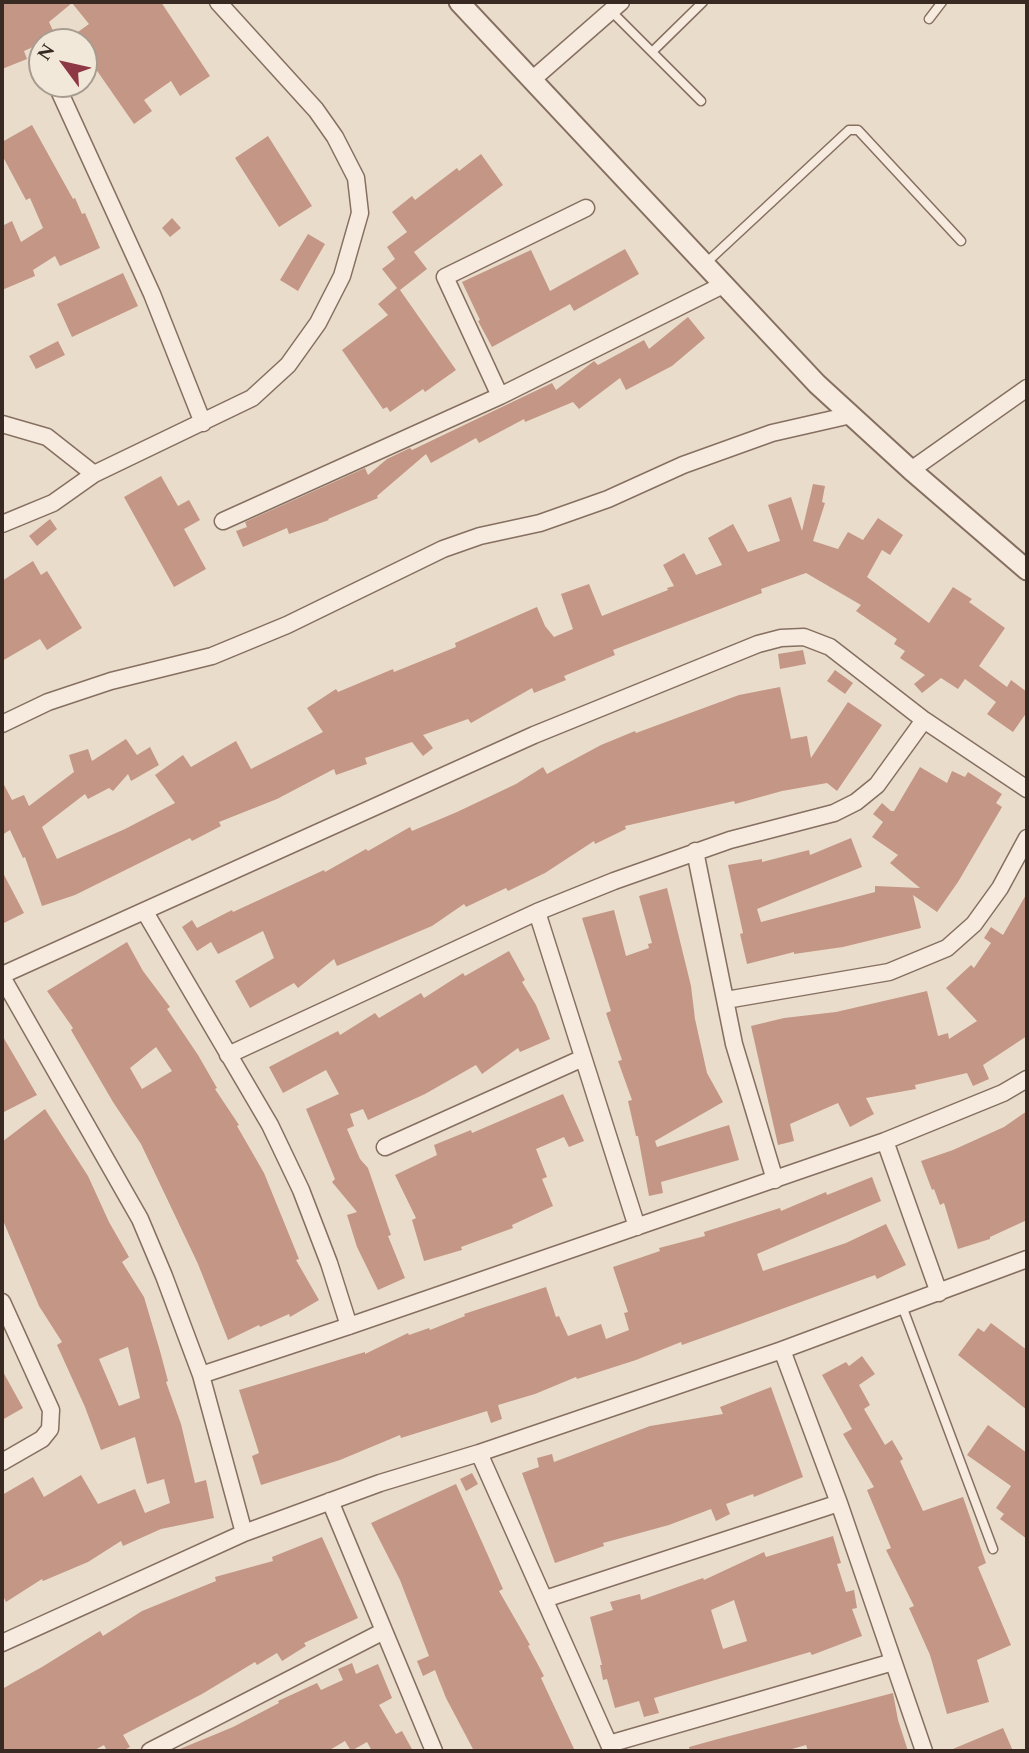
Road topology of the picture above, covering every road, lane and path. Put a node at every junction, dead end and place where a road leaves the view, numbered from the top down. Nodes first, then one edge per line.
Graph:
1 (218, 2) edge
2 (459, 2) edge
3 (703, 2) edge
4 (942, 2) edge
5 (616, 7) edge
6 (929, 19) dead end
7 (653, 51) junction
8 (533, 79) junction
9 (62, 98) edge
10 (701, 101) dead end
11 (586, 208) dead end
12 (961, 241) dead end
13 (706, 263) junction
14 (725, 284) junction
15 (1027, 388) edge
16 (500, 396) junction
17 (851, 415) junction
18 (203, 423) junction
19 (2, 424) edge
20 (911, 470) junction
21 (94, 474) junction
22 (223, 521) dead end
23 (2, 524) edge
24 (1027, 570) edge
25 (924, 720) junction
26 (2, 724) edge
27 (1027, 789) edge
28 (1027, 838) edge
29 (695, 851) junction
30 (145, 912) junction
31 (537, 912) junction
32 (2, 976) edge
33 (726, 1000) junction
34 (228, 1055) junction
35 (583, 1058) junction
36 (1027, 1079) edge
37 (885, 1141) junction
38 (385, 1147) dead end
39 (775, 1180) junction
40 (637, 1227) junction
41 (1027, 1259) edge
42 (939, 1293) junction
43 (2, 1302) edge
44 (902, 1306) junction
45 (349, 1326) junction
46 (782, 1350) junction
47 (201, 1375) junction
48 (479, 1453) junction
49 (2, 1462) edge
50 (330, 1501) junction
51 (839, 1503) junction
52 (244, 1533) junction
53 (993, 1549) dead end
54 (545, 1599) junction
55 (384, 1631) junction
56 (2, 1643) edge
57 (893, 1662) junction
58 (610, 1747) edge
59 (150, 1751) edge
60 (434, 1751) edge
61 (923, 1751) edge

1 - 18 street
2 - 8 street
3 - 7 lane
4 - 6 lane
5 - 7 lane
5 - 8 street
7 - 10 lane
8 - 13 street
9 - 18 street
11 - 16 street
12 - 13 lane
13 - 14 street
14 - 16 street
14 - 17 street
15 - 20 street
16 - 22 street
17 - 20 street
17 - 26 street
18 - 21 street
19 - 21 street
20 - 24 street
21 - 23 street
25 - 27 street
25 - 29 street
25 - 30 street
28 - 33 street
29 - 31 street
29 - 33 street
30 - 32 street
30 - 34 street
31 - 34 street
31 - 35 street
32 - 47 street
33 - 39 street
34 - 45 street
35 - 38 street
35 - 40 street
36 - 37 street
37 - 39 street
37 - 42 street
39 - 40 street
40 - 45 street
41 - 42 street
42 - 44 street
43 - 49 street
44 - 46 street
44 - 53 lane
45 - 47 street
46 - 48 street
46 - 51 street
47 - 52 street
48 - 50 street
48 - 54 street
50 - 52 street
50 - 55 street
51 - 54 street
51 - 57 street
52 - 56 street
54 - 58 street
55 - 59 street
55 - 60 street
57 - 58 street
57 - 61 street

